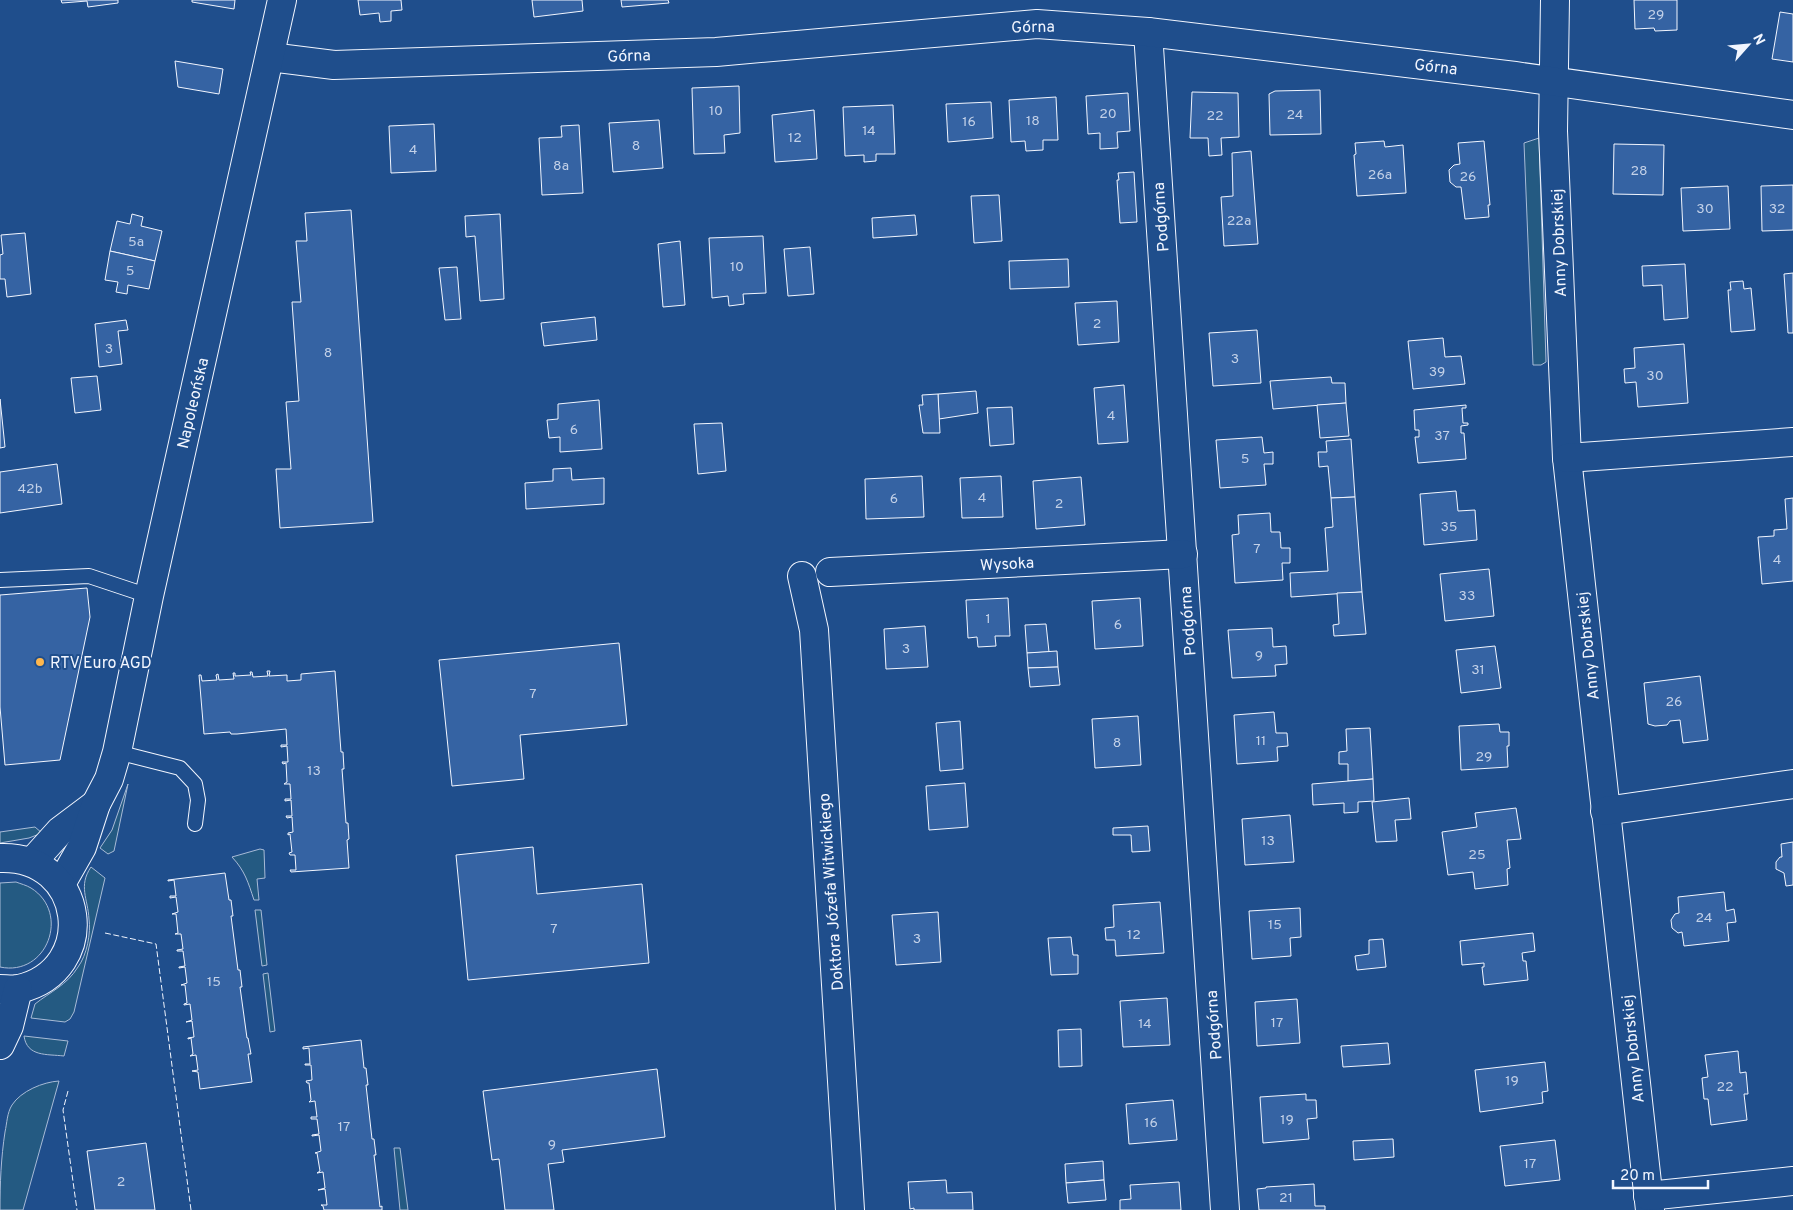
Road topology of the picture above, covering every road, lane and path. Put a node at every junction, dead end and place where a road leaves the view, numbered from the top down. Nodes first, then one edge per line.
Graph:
1 (282, 0) edge
2 (1555, 0) edge
3 (1037, 12) edge
4 (1148, 32) junction
5 (270, 57) junction
6 (1553, 81) junction
7 (1793, 114) edge
8 (1793, 442) edge
9 (1567, 458) junction
10 (1183, 554) junction
11 (830, 572) dead end
12 (802, 576) dead end
13 (0, 580) edge
14 (149, 596) junction
15 (117, 752) junction
16 (1793, 784) edge
17 (96, 804) junction
18 (1605, 811) junction
19 (195, 824) dead end
20 (0, 858) edge
21 (32, 862) junction
22 (60, 884) junction
23 (9, 989) edge
24 (0, 1045) edge
25 (1793, 1181) edge
26 (1649, 1203) edge
27 (850, 1210) edge
28 (1225, 1210) edge

1 - 5 street, Napoleońska
2 - 6 street, Anny Dobrskiej
3 - 4 street, Górna
3 - 5 street, Górna
4 - 6 street, Górna
4 - 10 street, Podgórna
5 - 14 street, Napoleońska
6 - 7 street, Górna
6 - 9 street, Anny Dobrskiej
8 - 9 street
9 - 18 street, Anny Dobrskiej
10 - 11 street, Wysoka
10 - 28 street, Podgórna
12 - 27 street, Doktora Józefa Witwickiego
13 - 14 lane
14 - 15 street, Napoleońska
15 - 17 street, Napoleońska
15 - 19 lane
16 - 18 street
17 - 21 street, Napoleońska
17 - 22 street, Napoleońska
18 - 26 street, Anny Dobrskiej
20 - 21 street
21 - 22 street
22 - 23 street
23 - 24 street
25 - 26 street

